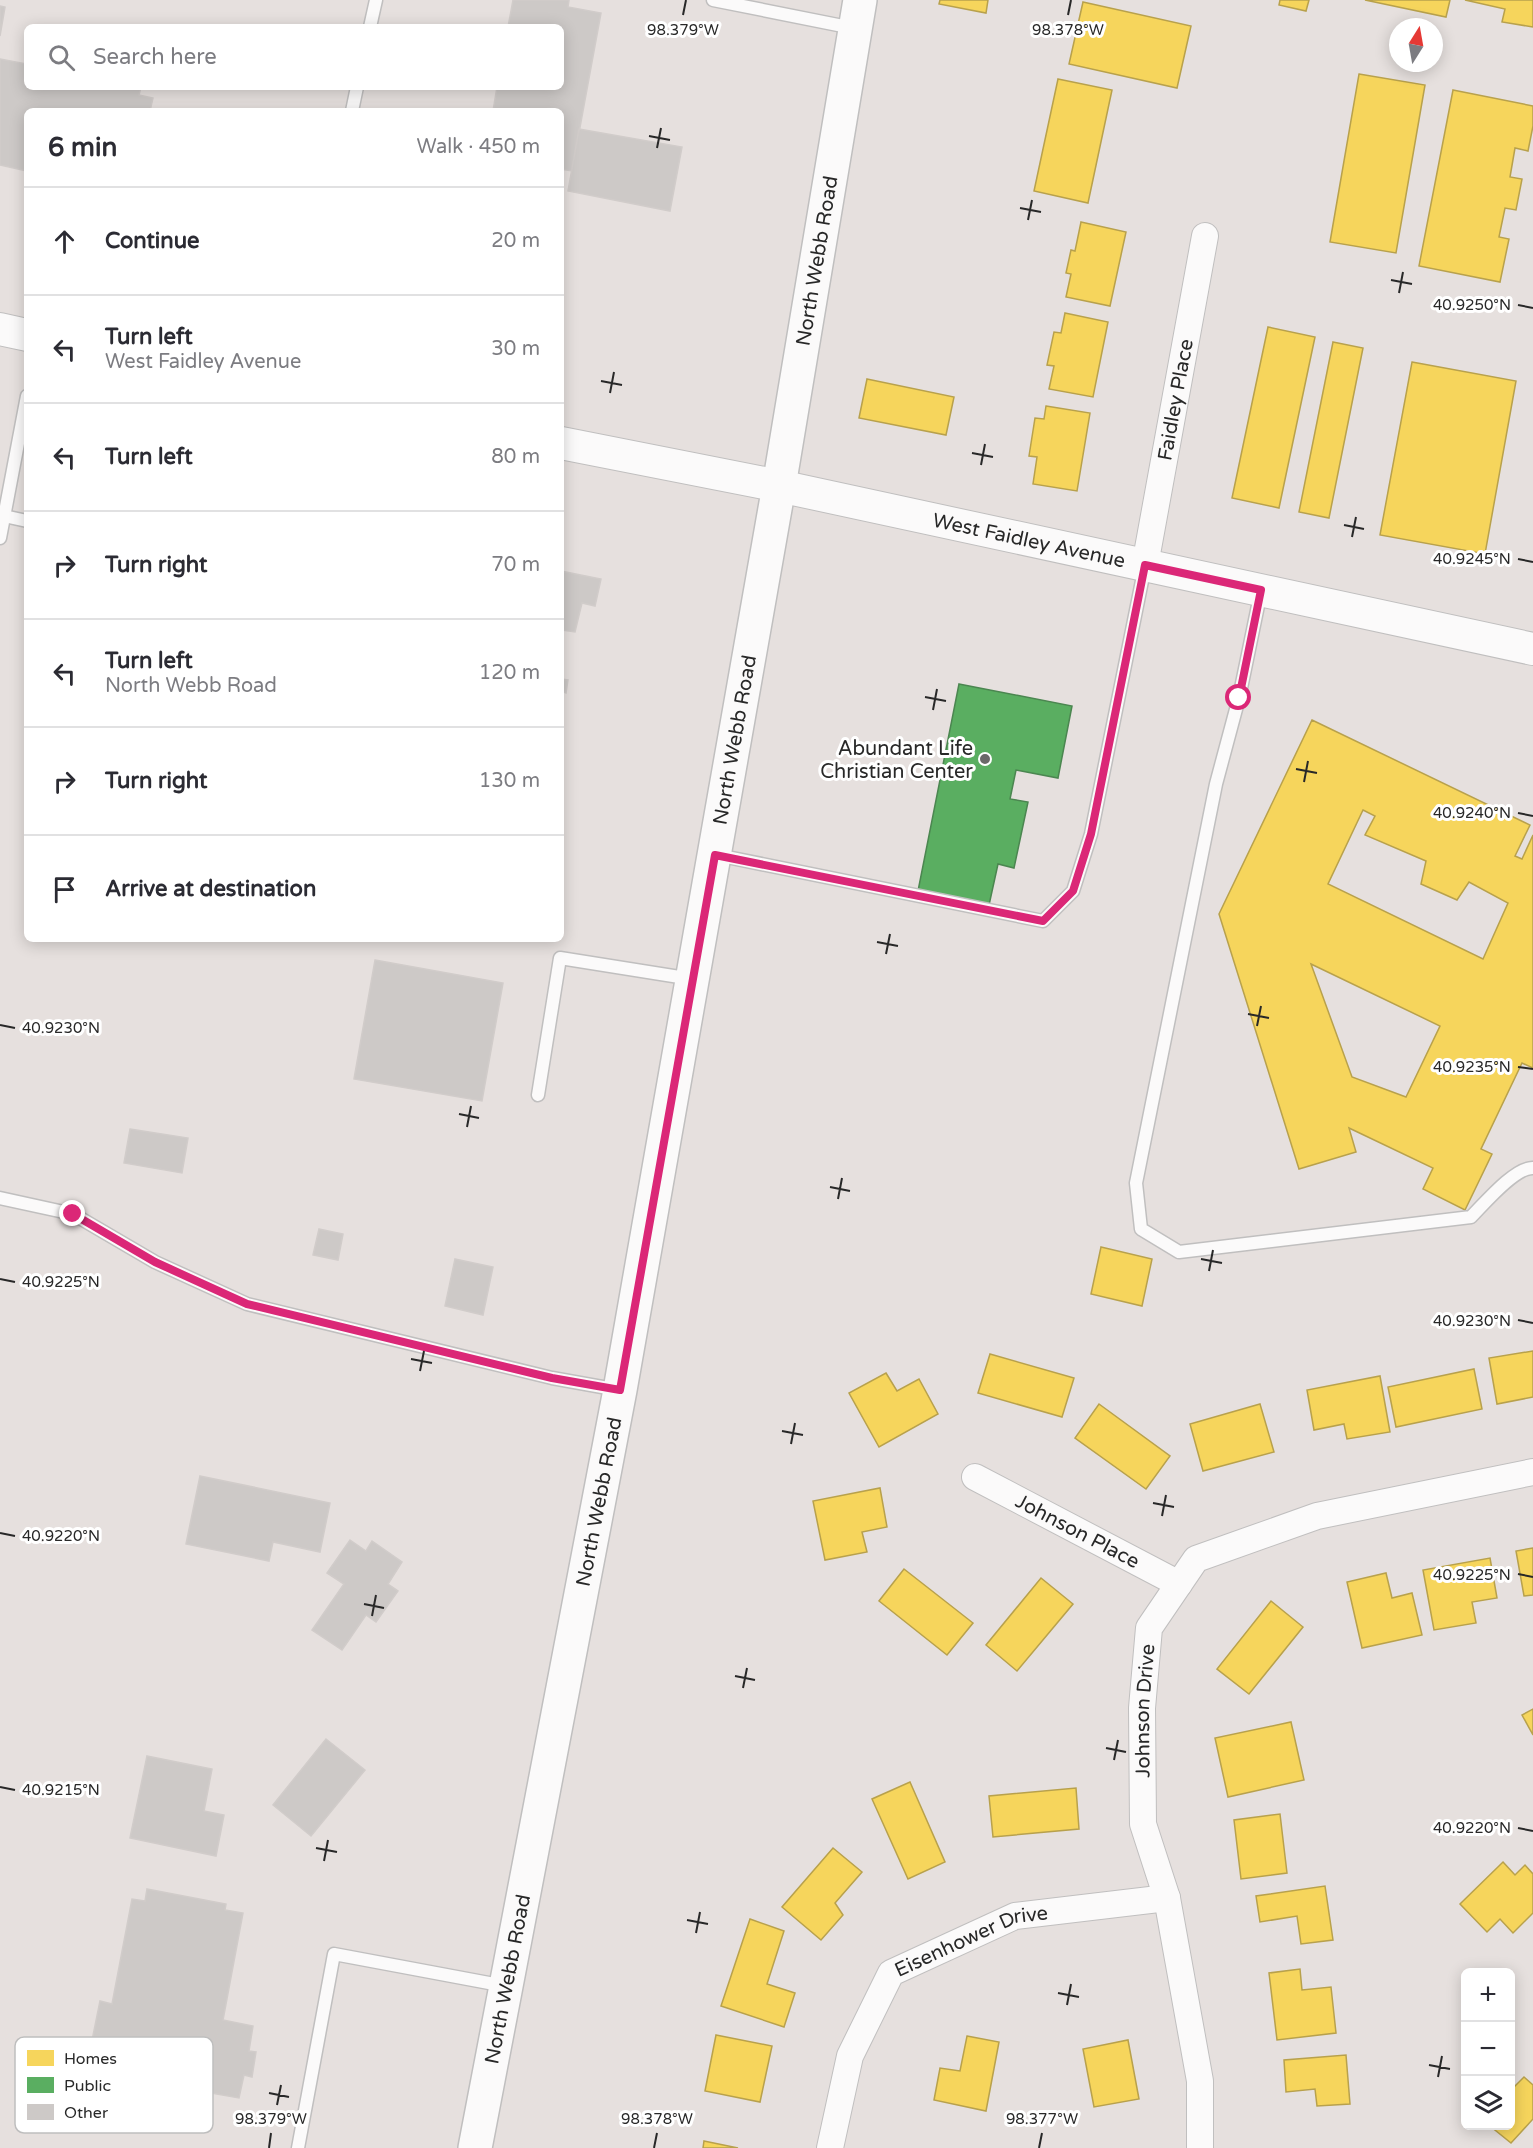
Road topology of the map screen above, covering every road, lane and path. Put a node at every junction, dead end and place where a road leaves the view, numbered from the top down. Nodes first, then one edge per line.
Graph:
1 (376, 0) edge
2 (713, 0) edge
3 (857, 14) edge
4 (371, 24) edge
5 (356, 90) edge
6 (353, 108) edge
7 (1205, 236) dead end
8 (0, 329) edge
9 (24, 334) edge
10 (24, 412) edge
11 (564, 443) edge
12 (779, 486) junction
13 (4, 516) junction
14 (24, 520) edge
15 (0, 538) edge
16 (1145, 565) junction
17 (1261, 590) junction
18 (1532, 646) edge
19 (715, 855) junction
20 (693, 979) junction
21 (537, 1095) dead end
22 (1533, 1168) edge
23 (0, 1198) edge
24 (620, 1390) junction
25 (1533, 1472) edge
26 (975, 1477) dead end
27 (1179, 1584) junction
28 (1167, 1898) junction
29 (506, 1986) junction
30 (298, 2148) edge
31 (475, 2148) edge
32 (830, 2148) edge
33 (1200, 2148) edge

1 - 4 lane
2 - 3 lane
3 - 12 main road, North Webb Road
5 - 6 lane
7 - 16 street, Faidley Place
8 - 9 street
10 - 13 lane
11 - 12 street, West Faidley Avenue
12 - 16 street, West Faidley Avenue
12 - 19 main road, North Webb Road
13 - 14 lane
13 - 15 lane
16 - 17 street, West Faidley Avenue
16 - 19 lane
17 - 18 street, West Faidley Avenue
17 - 22 lane
19 - 20 main road, North Webb Road
20 - 21 lane
20 - 24 main road, North Webb Road
23 - 24 lane
24 - 29 main road, North Webb Road
25 - 27 street, Johnson Drive
26 - 27 street, Johnson Place
27 - 28 street, Johnson Drive
28 - 32 street, Eisenhower Drive
28 - 33 street, Johnson Drive
29 - 30 lane
29 - 31 main road, North Webb Road

